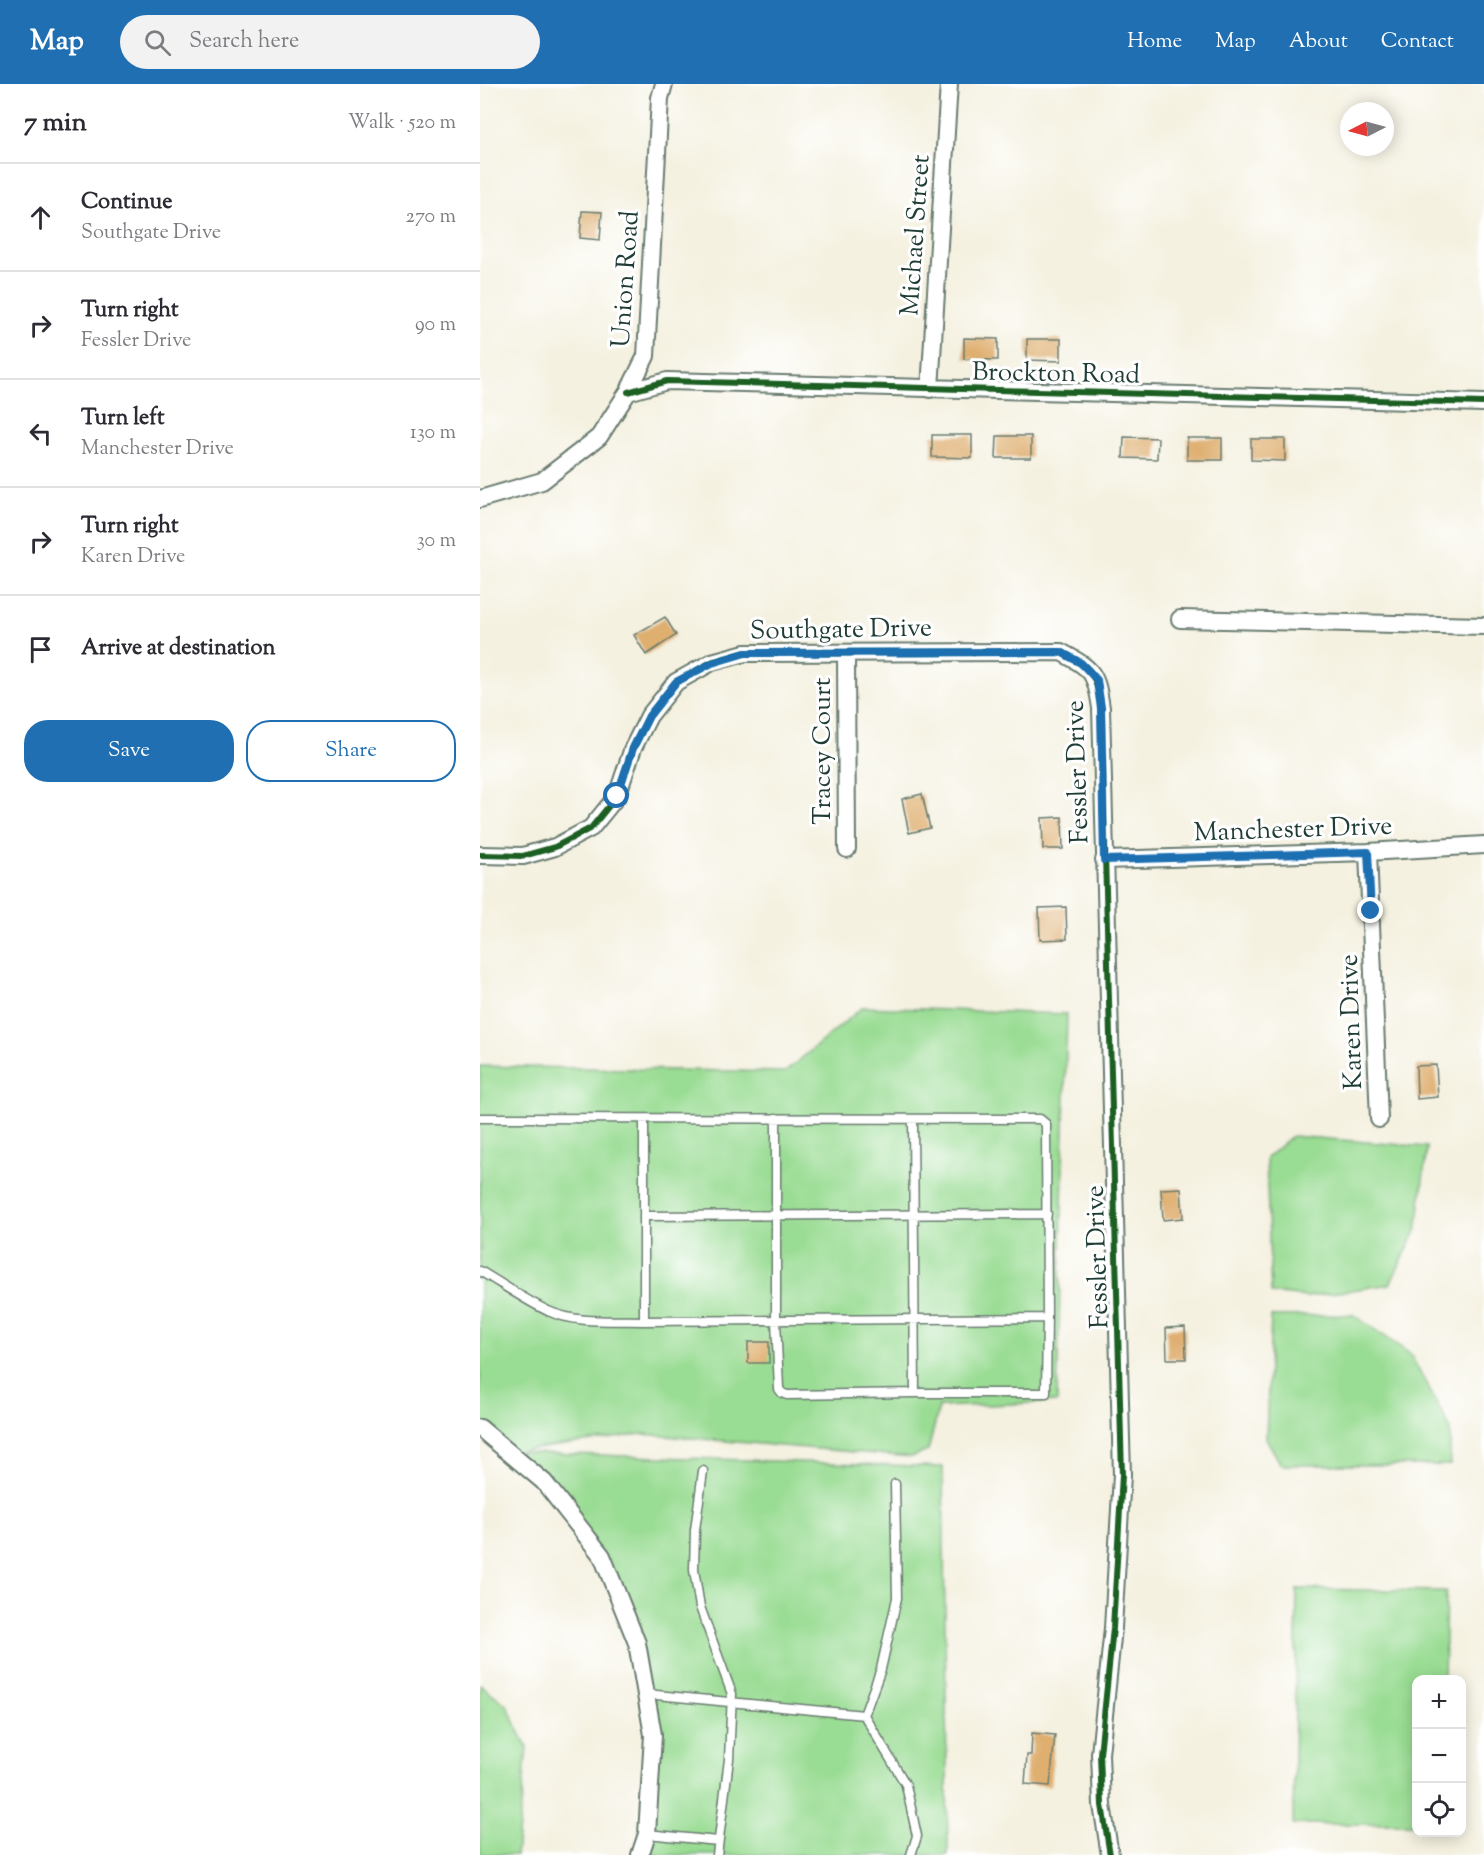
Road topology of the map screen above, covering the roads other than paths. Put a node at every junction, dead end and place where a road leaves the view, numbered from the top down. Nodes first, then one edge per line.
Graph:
1 (664, 84) edge
2 (949, 84) edge
3 (930, 388) junction
4 (628, 392) junction
5 (1484, 403) edge
6 (480, 500) edge
7 (1180, 619) dead end
8 (1484, 626) edge
9 (846, 653) junction
10 (1081, 663) joint
11 (1484, 845) edge
12 (847, 849) dead end
13 (1368, 852) junction
14 (480, 855) edge
15 (1104, 860) junction
16 (480, 1118) edge
17 (776, 1118) junction
18 (913, 1119) junction
19 (1379, 1119) dead end
20 (644, 1120) junction
21 (915, 1214) junction
22 (1047, 1214) junction
23 (776, 1215) junction
24 (645, 1216) junction
25 (480, 1271) edge
26 (1047, 1318) junction
27 (776, 1320) junction
28 (914, 1320) junction
29 (644, 1321) junction
30 (915, 1393) junction
31 (480, 1428) edge
32 (703, 1471) dead end
33 (895, 1484) dead end
34 (646, 1694) junction
35 (731, 1702) junction
36 (864, 1715) junction
37 (647, 1834) junction
38 (718, 1841) junction
39 (640, 1855) edge
40 (717, 1855) edge
41 (911, 1855) edge
42 (1110, 1855) edge

1 - 4 street, Union Road
2 - 3 street, Michael Street
3 - 4 street, Brockton Road
3 - 5 street, Brockton Road
4 - 6 street, Union Road
7 - 8 street
9 - 10 street, Southgate Drive
9 - 12 street, Tracey Court
9 - 14 street, Southgate Drive
10 - 15 street, Fessler Drive
11 - 13 street, Manchester Drive
13 - 15 street, Manchester Drive
13 - 19 street, Karen Drive
15 - 42 street, Fessler Drive
16 - 20 lane
17 - 18 lane
17 - 20 lane
17 - 23 lane
18 - 21 lane
18 - 22 lane
20 - 24 lane
21 - 22 lane
21 - 23 lane
21 - 28 lane
22 - 26 lane
23 - 24 lane
23 - 27 lane
24 - 29 lane
25 - 29 lane
26 - 28 lane
26 - 30 lane
27 - 28 lane
27 - 29 lane
27 - 30 lane
28 - 30 lane
31 - 34 street
32 - 35 lane
33 - 36 lane
34 - 35 lane
34 - 37 street
35 - 36 lane
35 - 38 lane
36 - 41 lane
37 - 38 lane
37 - 39 street
38 - 40 lane

